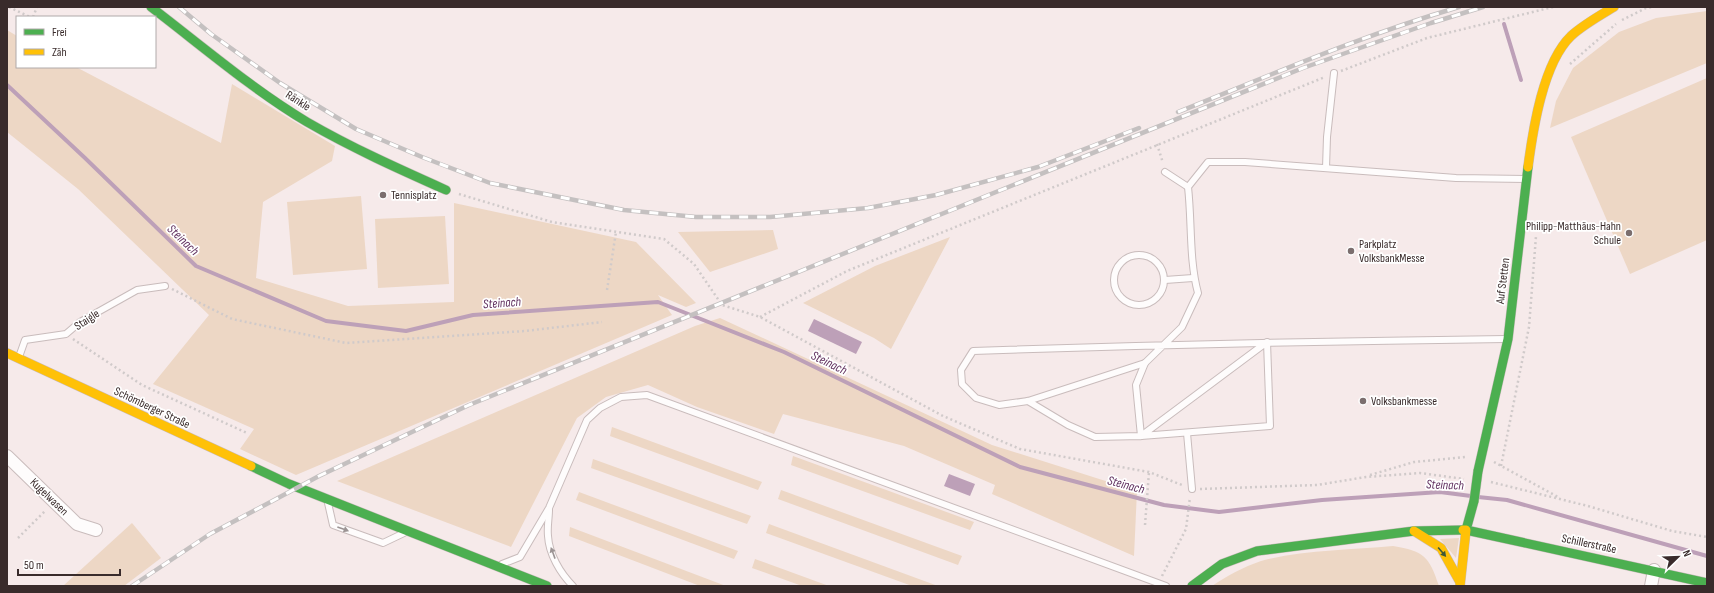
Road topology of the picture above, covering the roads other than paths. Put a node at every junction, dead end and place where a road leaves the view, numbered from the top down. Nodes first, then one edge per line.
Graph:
1 (152, 7) edge
2 (1614, 7) edge
3 (1334, 73) road end
4 (1326, 168) junction
5 (1166, 172) dead end
6 (1527, 179) junction
7 (1188, 188) junction
8 (446, 190) road end
9 (1193, 278) junction
10 (1165, 280) junction
11 (165, 286) road end
12 (1508, 339) junction
13 (1267, 342) junction
14 (1163, 345) junction
15 (7, 353) edge
16 (18, 358) junction
17 (1145, 363) junction
18 (1028, 401) junction
19 (1187, 433) junction
20 (1141, 436) junction
21 (7, 456) edge
22 (1192, 489) road end
23 (326, 498) junction
24 (549, 508) junction
25 (96, 530) dead end
26 (408, 530) junction
27 (1466, 530) junction
28 (1414, 531) junction
29 (495, 565) junction
30 (1654, 570) junction
31 (1460, 584) edge
32 (1707, 584) edge
33 (547, 586) edge
34 (573, 586) edge
35 (1166, 586) edge
36 (1192, 586) edge
37 (1651, 586) edge

1 - 8 street, Ränkle
2 - 6 street, Auf Stetten
3 - 4 lane
4 - 6 lane
4 - 7 lane
5 - 7 lane
6 - 12 street, Auf Stetten
7 - 9 lane
9 - 10 lane
9 - 14 lane
10 - 10 lane
11 - 16 lane, Staigle
12 - 13 lane
12 - 27 street, Auf Stetten, bridge
13 - 14 lane
13 - 19 lane
13 - 20 lane
14 - 17 lane
14 - 18 lane
15 - 16 street, Schömberger Straße
16 - 23 street, Schömberger Straße
17 - 18 lane
17 - 20 lane
18 - 20 lane
19 - 20 lane
19 - 22 lane
21 - 25 street, Kugelwasen
23 - 26 street, Schömberger Straße
23 -> 26 lane
24 - 29 lane
34 -> 24 lane
24 - 35 lane
26 - 29 street, Schömberger Straße
27 - 28 street, Schillerstraße
27 - 30 street, Schillerstraße
27 - 31 street, Auf Stetten
28 -> 31 street
28 - 36 street, Schillerstraße
29 - 33 street, Schömberger Straße
30 - 32 street, Schillerstraße
30 - 37 street

